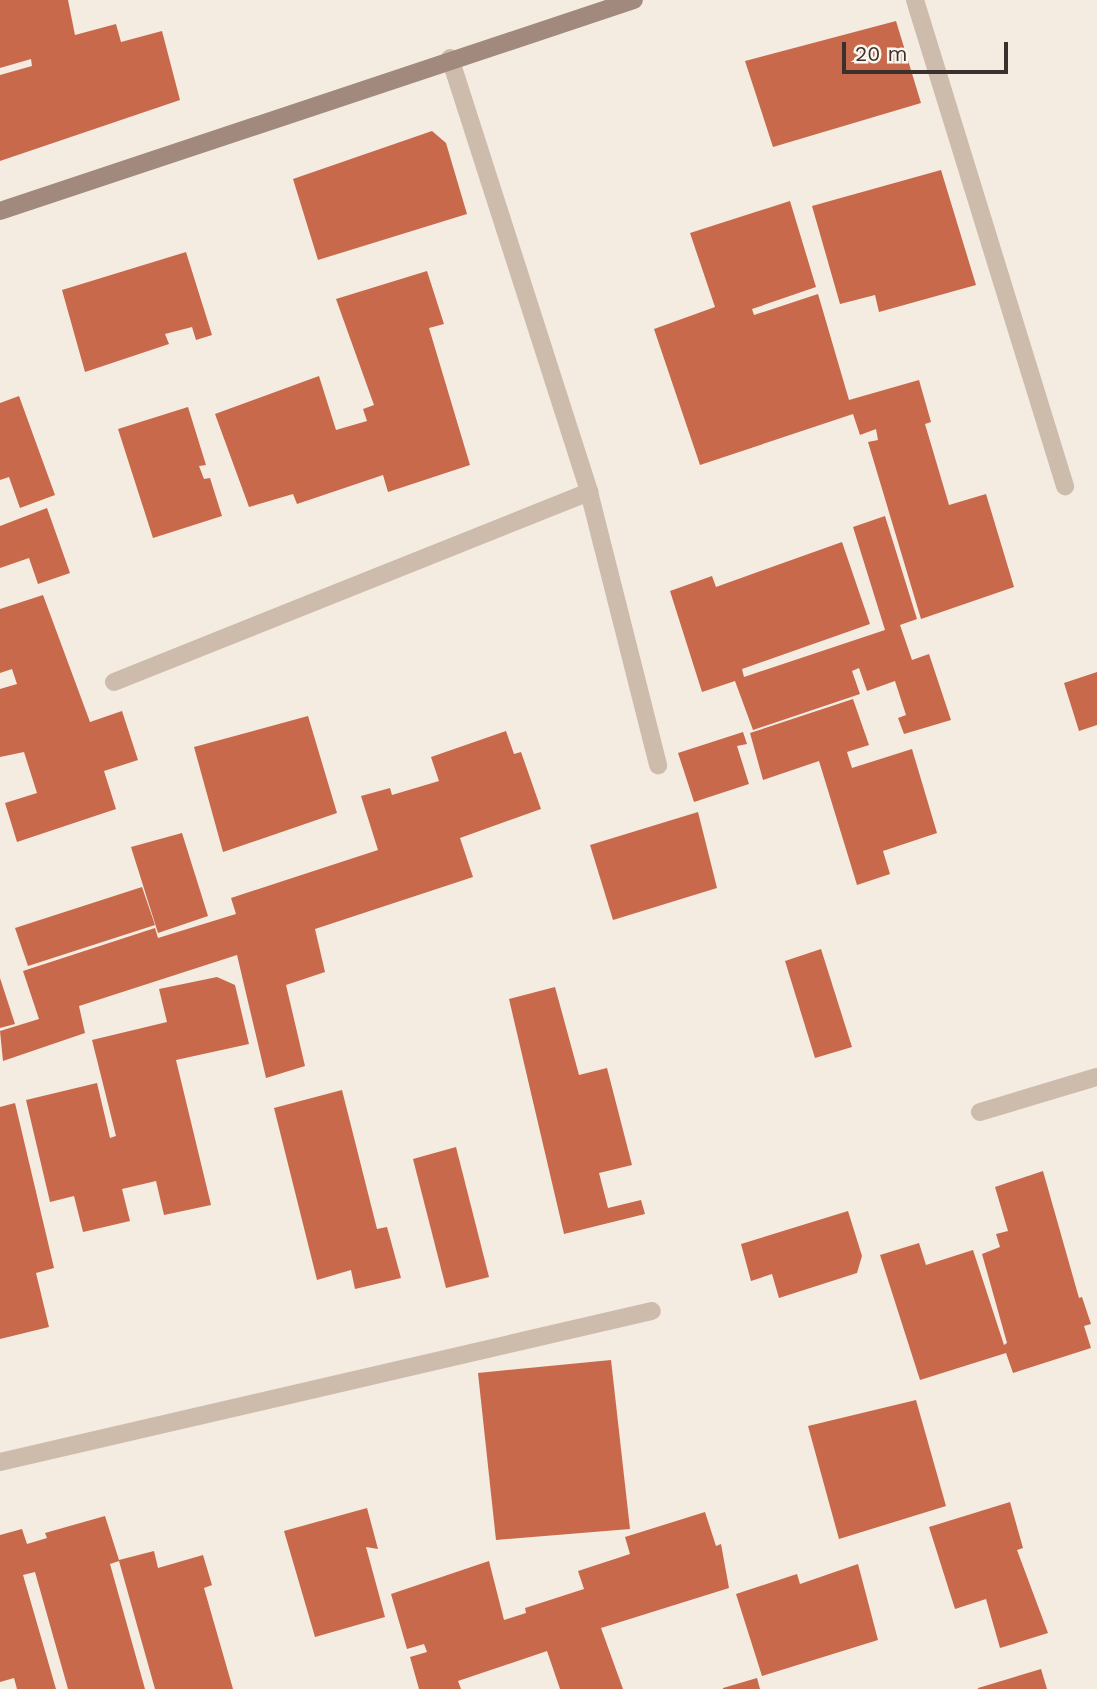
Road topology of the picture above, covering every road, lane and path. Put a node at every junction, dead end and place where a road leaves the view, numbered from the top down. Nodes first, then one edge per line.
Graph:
1 (634, 0) edge
2 (915, 0) edge
3 (609, 4) edge
4 (450, 58) junction
5 (0, 211) edge
6 (1065, 486) dead end
7 (589, 492) junction
8 (114, 682) dead end
9 (658, 765) dead end
10 (1097, 1077) edge
11 (981, 1112) dead end
12 (652, 1311) dead end
13 (0, 1462) edge

1 - 3 street
2 - 6 street
3 - 4 street
4 - 5 street
4 - 7 street
7 - 8 street
7 - 9 street
10 - 11 street
12 - 13 street

